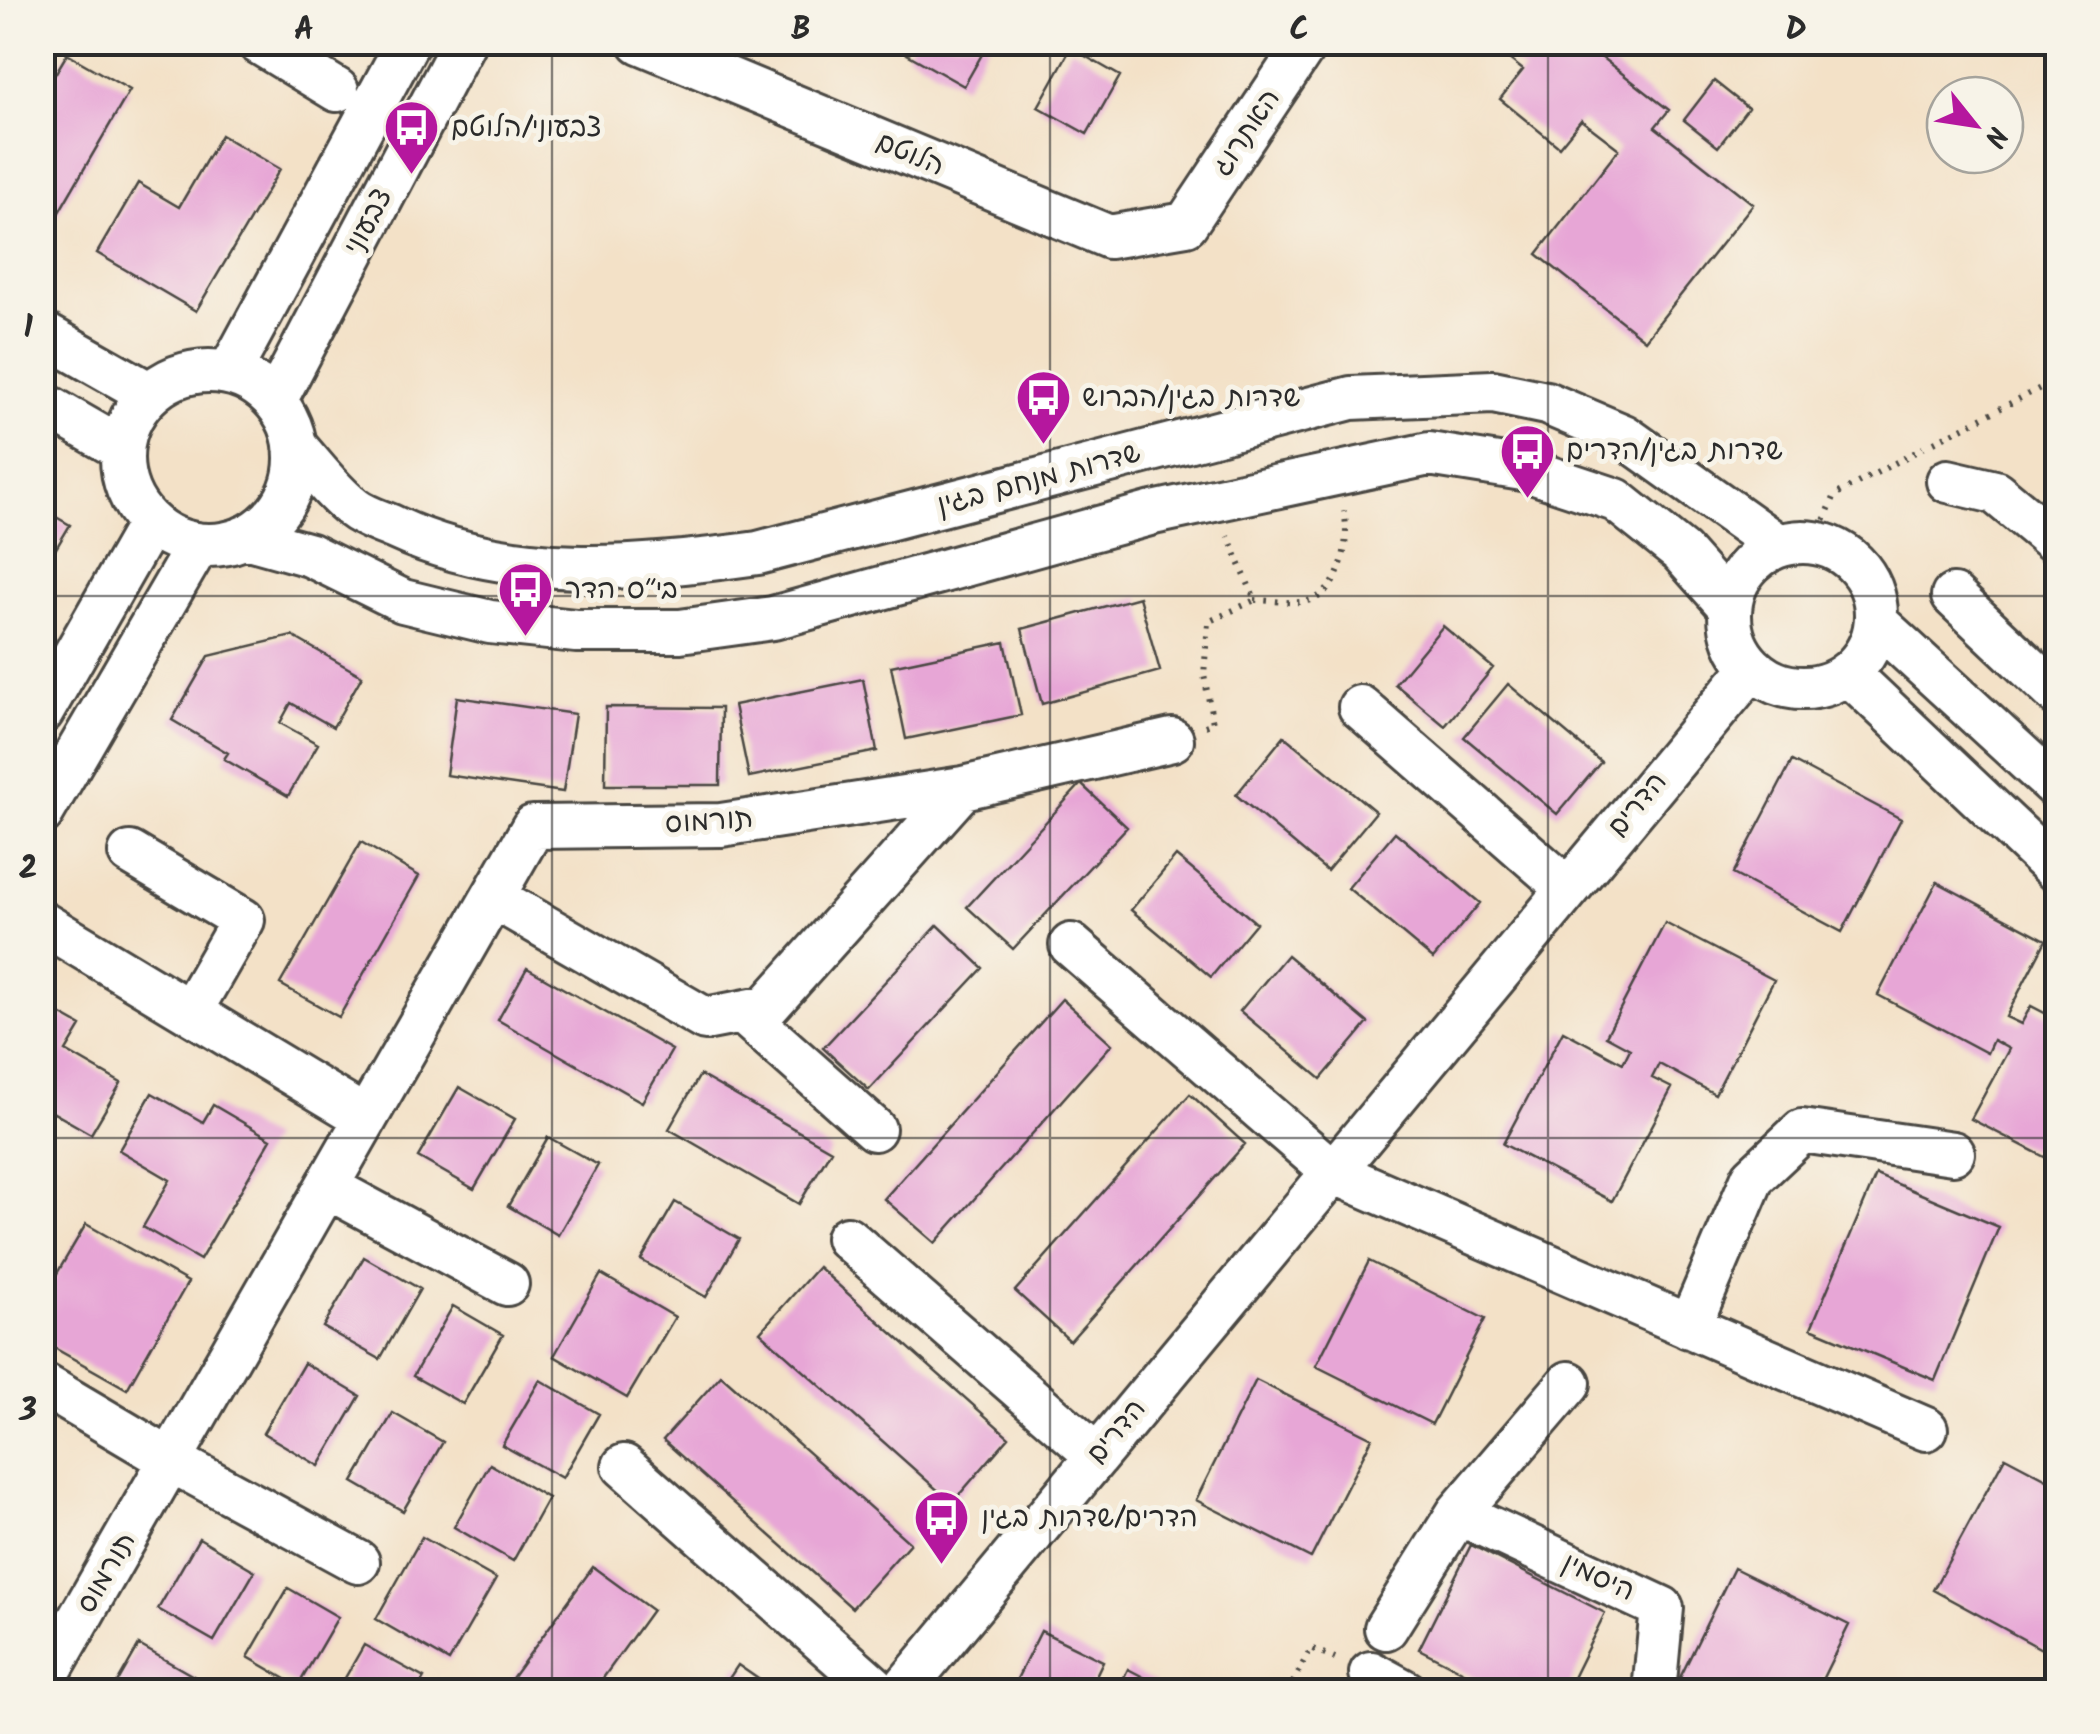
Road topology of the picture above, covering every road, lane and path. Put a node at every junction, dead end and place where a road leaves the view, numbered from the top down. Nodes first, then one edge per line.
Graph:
1 (258, 42) edge
2 (408, 42) edge
3 (464, 42) edge
4 (640, 42) edge
5 (1308, 42) edge
6 (338, 90) dead end
7 (1186, 224) joint
8 (42, 333) edge
9 (229, 373) junction
10 (150, 394) junction
11 (275, 401) junction
12 (42, 403) edge
13 (295, 446) junction
14 (122, 449) junction
15 (1338, 474) junction
16 (1948, 481) dead end
17 (1223, 498) junction
18 (150, 524) junction
19 (245, 538) junction
20 (2058, 544) edge
21 (198, 545) junction
22 (1777, 545) junction
23 (1953, 596) dead end
24 (1255, 600) junction
25 (1730, 606) junction
26 (1877, 622) junction
27 (1752, 668) junction
28 (1848, 673) junction
29 (2058, 694) edge
30 (1360, 707) dead end
31 (42, 712) edge
32 (1172, 740) joint
33 (963, 788) junction
34 (2058, 789) edge
35 (42, 813) edge
36 (130, 853) dead end
37 (2058, 872) edge
38 (1568, 889) junction
39 (493, 897) junction
40 (42, 923) edge
41 (1070, 945) dead end
42 (190, 1012) junction
43 (742, 1012) junction
44 (366, 1118) junction
45 (874, 1128) dead end
46 (1953, 1153) dead end
47 (1333, 1172) junction
48 (327, 1188) junction
49 (847, 1238) dead end
50 (507, 1284) dead end
51 (1689, 1327) junction
52 (1569, 1383) dead end
53 (42, 1384) edge
54 (1926, 1430) dead end
55 (1098, 1456) junction
56 (172, 1461) junction
57 (624, 1466) dead end
58 (1458, 1513) junction
59 (358, 1562) dead end
60 (1386, 1628) dead end
61 (1311, 1648) dead end
62 (42, 1684) edge
63 (880, 1692) edge
64 (901, 1692) edge
65 (1288, 1692) edge
66 (1654, 1692) edge

1 - 6 street
2 - 9 street, צבעוני
3 - 11 street, צבעוני
4 - 7 street, הלוטם
5 - 7 street, האתרוג
8 - 10 street
9 - 10 street
9 - 11 street
10 - 14 street
11 - 13 street
12 - 14 street
13 - 19 street
13 - 22 street, שדרות מנחם בגין
14 - 18 street
15 - 17 street
15 - 24 path
15 - 25 street
16 - 20 street
17 - 19 street
17 - 24 path
18 - 21 street
18 - 31 street
19 - 21 street
21 - 35 street
22 - 25 street
22 - 26 street
23 - 29 street
24 - 32 path
25 - 27 street
26 - 28 street
26 - 34 street
27 - 28 street
27 - 38 street, הדרים
28 - 37 street
30 - 38 street
32 - 33 street, תורמוס
33 - 39 street, תורמוס
33 - 43 street
36 - 42 street
38 - 47 street, הדרים
39 - 43 street
39 - 44 street, תורמוס
40 - 42 street
41 - 47 street
42 - 44 street
43 - 45 street
44 - 48 street, תורמוס
46 - 51 street
47 - 51 street
47 - 55 street, הדרים
48 - 50 street
48 - 56 street, תורמוס
49 - 55 street
51 - 54 street
52 - 58 street
53 - 56 street
55 - 64 street, הדרים
56 - 59 street
56 - 62 street, תורמוס
57 - 63 street
58 - 60 street
58 - 66 street, היסמין
61 - 65 path

